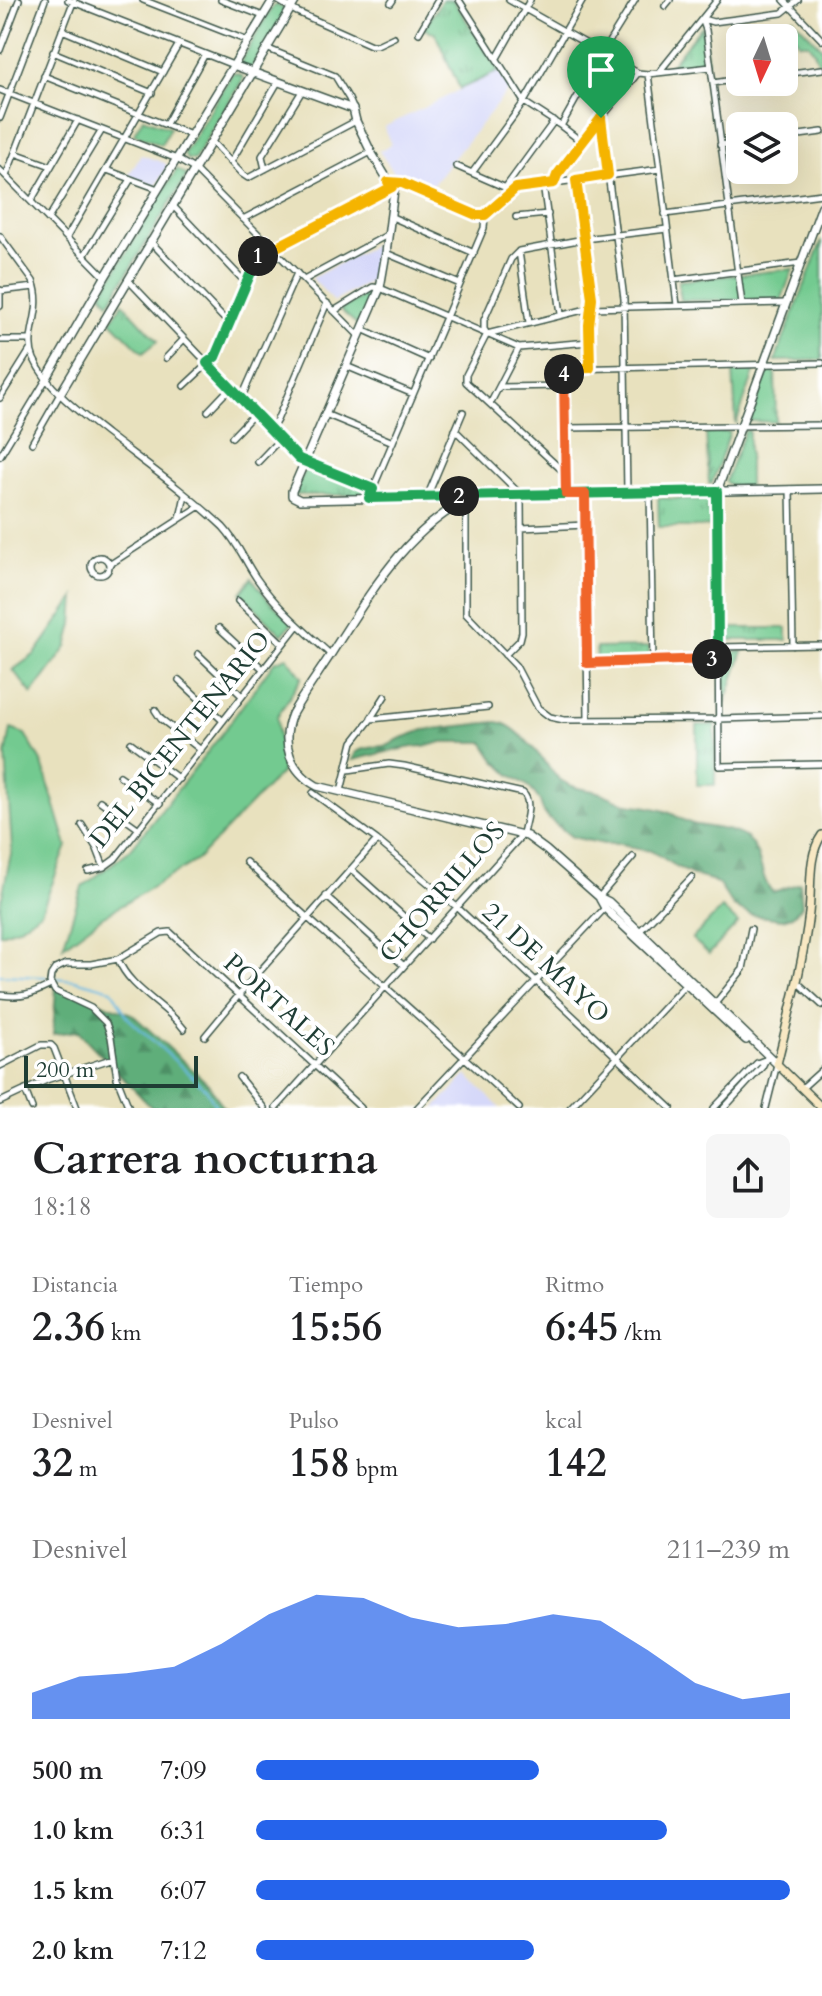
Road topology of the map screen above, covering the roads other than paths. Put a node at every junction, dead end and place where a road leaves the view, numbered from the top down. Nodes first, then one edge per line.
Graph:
1 (19, 0) edge
2 (45, 0) edge
3 (143, 0) edge
4 (221, 0) edge
5 (275, 0) edge
6 (296, 0) edge
7 (438, 0) edge
8 (459, 0) edge
9 (509, 0) edge
10 (530, 0) edge
11 (583, 0) edge
12 (635, 0) edge
13 (670, 0) edge
14 (717, 0) edge
15 (784, 0) edge
16 (798, 0) edge
17 (71, 1) edge
18 (665, 6) dead end
19 (791, 7) junction
20 (290, 8) junction
21 (525, 9) junction
22 (263, 16) junction
23 (702, 19) junction
24 (62, 30) junction
25 (564, 31) junction
26 (419, 33) dead end
27 (394, 37) dead end
28 (822, 40) edge
29 (248, 41) junction
30 (179, 44) junction
31 (266, 48) junction
32 (0, 50) edge
33 (53, 52) junction
34 (602, 53) junction
35 (205, 54) junction
36 (497, 58) junction
37 (233, 65) junction
38 (711, 67) junction
39 (822, 69) edge
40 (163, 72) junction
41 (252, 72) junction
42 (798, 72) edge
43 (638, 73) junction
44 (659, 73) junction
45 (648, 74) junction
46 (44, 76) junction
47 (726, 81) edge
48 (278, 82) junction
49 (713, 83) junction
50 (0, 90) edge
51 (302, 91) junction
52 (152, 93) junction
53 (9, 94) junction
54 (524, 102) junction
55 (34, 103) junction
56 (353, 109) junction
57 (139, 115) junction
58 (0, 118) edge
59 (601, 118) junction
60 (78, 120) junction
61 (356, 121) junction
62 (554, 121) junction
63 (166, 124) junction
64 (561, 126) junction
65 (102, 130) junction
66 (822, 132) edge
67 (191, 135) junction
68 (798, 135) edge
69 (125, 139) junction
70 (211, 141) junction
71 (582, 142) junction
72 (726, 144) edge
73 (720, 145) junction
74 (371, 152) junction
75 (15, 153) junction
76 (177, 159) junction
77 (231, 162) junction
78 (51, 166) junction
79 (456, 166) dead end
80 (194, 169) junction
81 (265, 169) junction
82 (660, 169) junction
83 (0, 170) edge
84 (107, 170) junction
85 (472, 173) junction
86 (608, 175) junction
87 (6, 176) junction
88 (131, 179) junction
89 (576, 180) junction
90 (554, 183) junction
91 (390, 184) junction
92 (543, 184) junction
93 (159, 189) junction
94 (508, 189) junction
95 (822, 194) edge
96 (31, 201) junction
97 (172, 205) junction
98 (729, 206) junction
99 (822, 206) edge
100 (548, 214) junction
101 (665, 214) junction
102 (485, 215) junction
103 (392, 217) junction
104 (516, 217) dead end
105 (48, 219) junction
106 (243, 219) junction
107 (667, 229) junction
108 (389, 233) junction
109 (616, 235) junction
110 (0, 236) edge
111 (67, 237) junction
112 (584, 239) junction
113 (150, 241) junction
114 (265, 241) junction
115 (551, 245) junction
116 (273, 249) junction
117 (519, 251) junction
118 (386, 253) junction
119 (474, 253) junction
120 (84, 256) junction
121 (801, 263) junction
122 (738, 270) junction
123 (297, 273) junction
124 (105, 277) junction
125 (128, 279) junction
126 (304, 280) junction
127 (673, 280) junction
128 (246, 283) junction
129 (460, 284) junction
130 (35, 287) junction
131 (380, 288) junction
132 (0, 291) edge
133 (327, 303) junction
134 (786, 303) junction
135 (742, 304) junction
136 (677, 305) junction
137 (0, 306) edge
138 (623, 306) junction
139 (591, 308) junction
140 (334, 311) junction
141 (561, 314) junction
142 (447, 316) junction
143 (529, 323) junction
144 (229, 324) junction
145 (360, 332) junction
146 (487, 334) junction
147 (184, 339) junction
148 (0, 340) edge
149 (31, 340) junction
150 (589, 342) junction
151 (519, 348) junction
152 (30, 349) junction
153 (166, 358) dead end
154 (429, 359) junction
155 (207, 363) junction
156 (822, 363) edge
157 (763, 364) junction
158 (346, 366) junction
159 (625, 367) junction
160 (590, 368) junction
161 (47, 378) junction
162 (184, 386) dead end
163 (565, 386) junction
164 (499, 387) junction
165 (230, 388) junction
166 (60, 394) junction
167 (413, 394) junction
168 (0, 397) edge
169 (241, 399) junction
170 (490, 404) junction
171 (208, 411) dead end
172 (463, 412) dead end
173 (255, 413) junction
174 (325, 414) junction
175 (822, 425) edge
176 (741, 426) junction
177 (565, 428) junction
178 (626, 428) junction
179 (271, 430) junction
180 (455, 430) junction
181 (232, 437) dead end
182 (280, 439) junction
183 (393, 442) junction
184 (32, 443) dead end
185 (0, 456) edge
186 (258, 462) dead end
187 (304, 462) junction
188 (566, 474) junction
189 (373, 489) junction
190 (790, 489) junction
191 (822, 489) edge
192 (717, 491) junction
193 (650, 492) junction
194 (627, 493) junction
195 (566, 494) junction
196 (585, 494) junction
197 (185, 495) junction
198 (521, 495) junction
199 (474, 496) junction
200 (427, 497) junction
201 (369, 498) junction
202 (200, 506) junction
203 (466, 508) dead end
204 (180, 518) junction
205 (586, 525) junction
206 (521, 528) junction
207 (109, 565) dead end
208 (238, 601) dead end
209 (298, 625) junction
210 (219, 628) dead end
211 (283, 644) junction
212 (822, 645) edge
213 (793, 646) junction
214 (718, 647) junction
215 (198, 654) dead end
216 (331, 655) junction
217 (505, 655) junction
218 (718, 659) junction
219 (653, 662) junction
220 (587, 663) junction
221 (263, 669) junction
222 (179, 680) dead end
223 (242, 696) junction
224 (385, 696) dead end
225 (488, 707) dead end
226 (155, 710) dead end
227 (822, 716) edge
228 (371, 719) junction
229 (719, 719) junction
230 (588, 720) junction
231 (223, 721) junction
232 (131, 743) dead end
233 (201, 750) junction
234 (822, 764) edge
235 (348, 770) junction
236 (120, 776) dead end
237 (179, 779) junction
238 (341, 791) junction
239 (313, 793) dead end
240 (100, 801) dead end
241 (160, 804) junction
242 (82, 825) dead end
243 (139, 829) junction
244 (523, 834) junction
245 (822, 835) edge
246 (377, 840) junction
247 (633, 857) dead end
248 (246, 862) dead end
249 (104, 867) junction
250 (351, 869) junction
251 (88, 871) dead end
252 (692, 877) dead end
253 (326, 896) junction
254 (599, 897) junction
255 (458, 908) junction
256 (605, 908) junction
257 (307, 918) junction
258 (751, 929) dead end
259 (637, 934) junction
260 (429, 939) junction
261 (118, 959) junction
262 (404, 966) junction
263 (537, 981) junction
264 (688, 982) junction
265 (797, 982) junction
266 (51, 985) junction
267 (385, 987) junction
268 (0, 995) edge
269 (238, 995) junction
270 (822, 1005) edge
271 (713, 1006) junction
272 (184, 1029) dead end
273 (205, 1036) dead end
274 (617, 1057) junction
275 (768, 1057) junction
276 (114, 1058) junction
277 (465, 1058) junction
278 (777, 1064) junction
279 (315, 1065) junction
280 (0, 1066) edge
281 (822, 1070) edge
282 (65, 1074) junction
283 (239, 1077) dead end
284 (802, 1088) junction
285 (25, 1090) junction
286 (0, 1102) edge
287 (32, 1108) edge
288 (77, 1108) edge
289 (129, 1108) edge
290 (264, 1108) edge
291 (276, 1108) edge
292 (361, 1108) edge
293 (417, 1108) edge
294 (519, 1108) edge
295 (570, 1108) edge
296 (671, 1108) edge
297 (714, 1108) edge
298 (724, 1108) edge
299 (766, 1108) edge
300 (822, 1108) edge

1 - 32 street
2 - 53 street
3 - 29 street
4 - 22 street
5 - 20 street
5 - 22 street
6 - 20 street
7 - 26 street
8 - 36 street
9 - 21 street
10 - 21 street
11 - 25 street
12 - 34 street
13 - 18 street
14 - 23 street
15 - 19 street
16 - 19 street
17 - 24 street
17 - 30 street
19 - 23 street
19 - 28 street
20 - 27 street
20 - 31 street
21 - 25 street
21 - 36 street
22 - 29 street
23 - 38 street
23 - 44 street
24 - 33 street
24 - 40 street
25 - 34 street
25 - 54 street
29 - 37 street
30 - 35 street
30 - 40 street
31 - 41 street
31 - 56 street
33 - 46 street
33 - 52 street
34 - 43 street
34 - 64 street
35 - 37 street
35 - 63 street
36 - 54 street
37 - 41 street
37 - 67 street
38 - 44 street
38 - 49 street
39 - 42 street
40 - 52 street
41 - 48 street
41 - 70 street
43 - 45 street
43 - 59 street
44 - 45 street
45 - 82 street
46 - 55 street
46 - 57 street
47 - 49 street
48 - 51 street
48 - 77 street
49 - 73 street
50 - 53 street
51 - 56 street
51 - 81 street
52 - 57 street
53 - 55 street
53 - 58 street
54 - 62 street
54 - 85 street
55 - 60 street
55 - 75 street
56 - 61 street
57 - 63 street
57 - 69 street
59 - 71 street
59 - 86 street
60 - 65 street
60 - 78 street
61 - 74 street
61 - 81 street
62 - 64 street
62 - 94 street
63 - 67 street
64 - 71 street
65 - 69 street
65 - 105 street
66 - 68 street
67 - 76 street
69 - 76 street
69 - 84 street
70 - 77 street
70 - 80 street
71 - 90 street
72 - 73 street
73 - 98 street
74 - 91 street
74 - 106 street
75 - 78 street
75 - 87 street
76 - 80 street
76 - 93 street
77 - 81 street
78 - 96 street
79 - 85 street
80 - 97 street
80 - 106 street
82 - 86 street
82 - 101 street
83 - 87 street
84 - 88 street
84 - 111 street
85 - 94 street
86 - 89 street
86 - 109 street
87 - 96 street
88 - 93 street
88 - 120 street
89 - 90 street
89 - 112 street
90 - 92 street
91 - 102 street
91 - 103 street
91 - 116 street
92 - 94 street
92 - 100 street
93 - 124 street
94 - 102 street
95 - 98 street
96 - 105 street
97 - 113 street
97 - 128 street
98 - 101 street
98 - 122 street
99 - 121 street
100 - 104 street
100 - 115 street
101 - 107 street
102 - 119 street
103 - 108 street
103 - 119 street
105 - 111 street
106 - 114 street
107 - 109 street
107 - 127 street
108 - 118 street
108 - 126 street
109 - 112 street
109 - 138 street
110 - 130 street
111 - 120 street
112 - 115 street
112 - 139 street
113 - 125 street
113 - 144 street
114 - 116 street
114 - 128 street
115 - 117 street
115 - 141 street
116 - 123 street
117 - 143 street
117 - 146 street
118 - 129 street
118 - 131 street
119 - 129 street
120 - 124 street
121 - 122 street
121 - 134 street
122 - 127 street
122 - 135 street
123 - 126 street
123 - 169 street
124 - 161 street
125 - 147 street
125 - 166 street
126 - 133 street
127 - 136 street
128 - 144 street
129 - 142 street
130 - 132 street
130 - 149 street
131 - 140 street
131 - 142 street
131 - 145 street
132 - 137 street
133 - 140 street
133 - 179 street
134 - 135 street
134 - 157 street
135 - 136 street
136 - 138 street
138 - 139 street
138 - 159 street
139 - 141 street
139 - 150 street
140 - 145 street
141 - 143 street
142 - 146 street
142 - 154 street
143 - 146 street
144 - 155 street
145 - 154 street
145 - 158 street
146 - 151 street
146 - 170 street
147 - 153 street
147 - 155 street
148 - 149 street
149 - 152 street
150 - 151 street
150 - 160 street
151 - 164 street
152 - 161 street
152 - 168 street
154 - 167 street
155 - 162 street
155 - 165 street
156 - 157 street
157 - 159 street
157 - 176 street
158 - 167 street
158 - 174 street
159 - 160 street
159 - 178 street
160 - 163 street
161 - 166 street
161 - 185 street
163 - 164 street
163 - 177 street
164 - 170 street
165 - 169 street
165 - 171 street
166 - 184 street
166 - 197 street
167 - 183 street
169 - 173 street
170 - 188 street
172 - 180 street
173 - 179 street
173 - 181 street
174 - 183 street
174 - 187 street
175 - 176 street
176 - 178 street
176 - 192 street
177 - 178 street
177 - 188 street
178 - 194 street
179 - 182 street
180 - 198 street
180 - 200 street
182 - 186 street
182 - 187 street
183 - 189 street
187 - 189 street
187 - 201 street
188 - 195 street
189 - 201 street
190 - 191 street
190 - 192 street
190 - 213 street
192 - 193 street
192 - 214 street
193 - 194 street
193 - 219 street
194 - 196 street
195 - 196 street
195 - 198 street
196 - 205 street
197 - 202 street
197 - 204 street
198 - 199 street
198 - 206 street
199 - 200 street
199 - 216 street
200 - 201 street
202 - 204 street
202 - 209 street
203 - 217 street
204 - 207 street
205 - 206 street
205 - 220 street
206 - 217 street
208 - 211 street
209 - 211 street, DEL BICENTENARIO
209 - 216 street
210 - 221 street
211 - 221 street, DEL BICENTENARIO
212 - 213 street
213 - 214 street
214 - 218 street
215 - 223 street
216 - 238 street
217 - 230 street
218 - 219 street
218 - 229 street
219 - 220 street
220 - 230 street
221 - 223 street, DEL BICENTENARIO
222 - 231 street
223 - 231 street, DEL BICENTENARIO
224 - 228 street
225 - 228 street
226 - 233 street
227 - 229 street
228 - 235 street
229 - 230 street
229 - 234 street
231 - 233 street, DEL BICENTENARIO
232 - 237 street
233 - 237 street, DEL BICENTENARIO
235 - 238 street
235 - 244 street, CHORRILLOS
236 - 241 street
237 - 241 street, DEL BICENTENARIO
238 - 244 street
239 - 246 street, 21 DE MAYO
240 - 243 street
241 - 243 street, DEL BICENTENARIO
242 - 249 street
243 - 249 street, DEL BICENTENARIO
244 - 254 street
244 - 255 street, CHORRILLOS
245 - 265 main road
246 - 250 street
246 - 255 street, 21 DE MAYO
247 - 254 street
248 - 257 street
249 - 251 street, DEL BICENTENARIO
250 - 253 street
250 - 260 street
252 - 259 street
253 - 257 street
253 - 262 street
254 - 256 street
254 - 259 street
255 - 260 street, CHORRILLOS
255 - 263 street, 21 DE MAYO
256 - 259 street
256 - 263 street
257 - 267 street
257 - 269 street
258 - 271 street
259 - 264 street
260 - 262 street, CHORRILLOS
261 - 266 street
261 - 269 street, PORTALES
261 - 272 street
262 - 267 street, CHORRILLOS
263 - 274 street, 21 DE MAYO
263 - 277 street
264 - 271 street
264 - 274 street
265 - 270 street
265 - 278 main road
266 - 268 street
266 - 276 street
267 - 277 street
267 - 279 street, CHORRILLOS
269 - 273 street
269 - 279 street, PORTALES
271 - 275 street
274 - 295 street
274 - 296 street, 21 DE MAYO
275 - 278 street
275 - 297 street
275 - 298 street
276 - 282 street
276 - 289 street
277 - 293 street
277 - 294 street
278 - 284 main road
278 - 299 street
279 - 291 street, CHORRILLOS
279 - 292 street, PORTALES
280 - 282 street
281 - 284 street
282 - 285 street
282 - 288 street
283 - 290 street
284 - 300 main road
285 - 286 street
285 - 287 street

